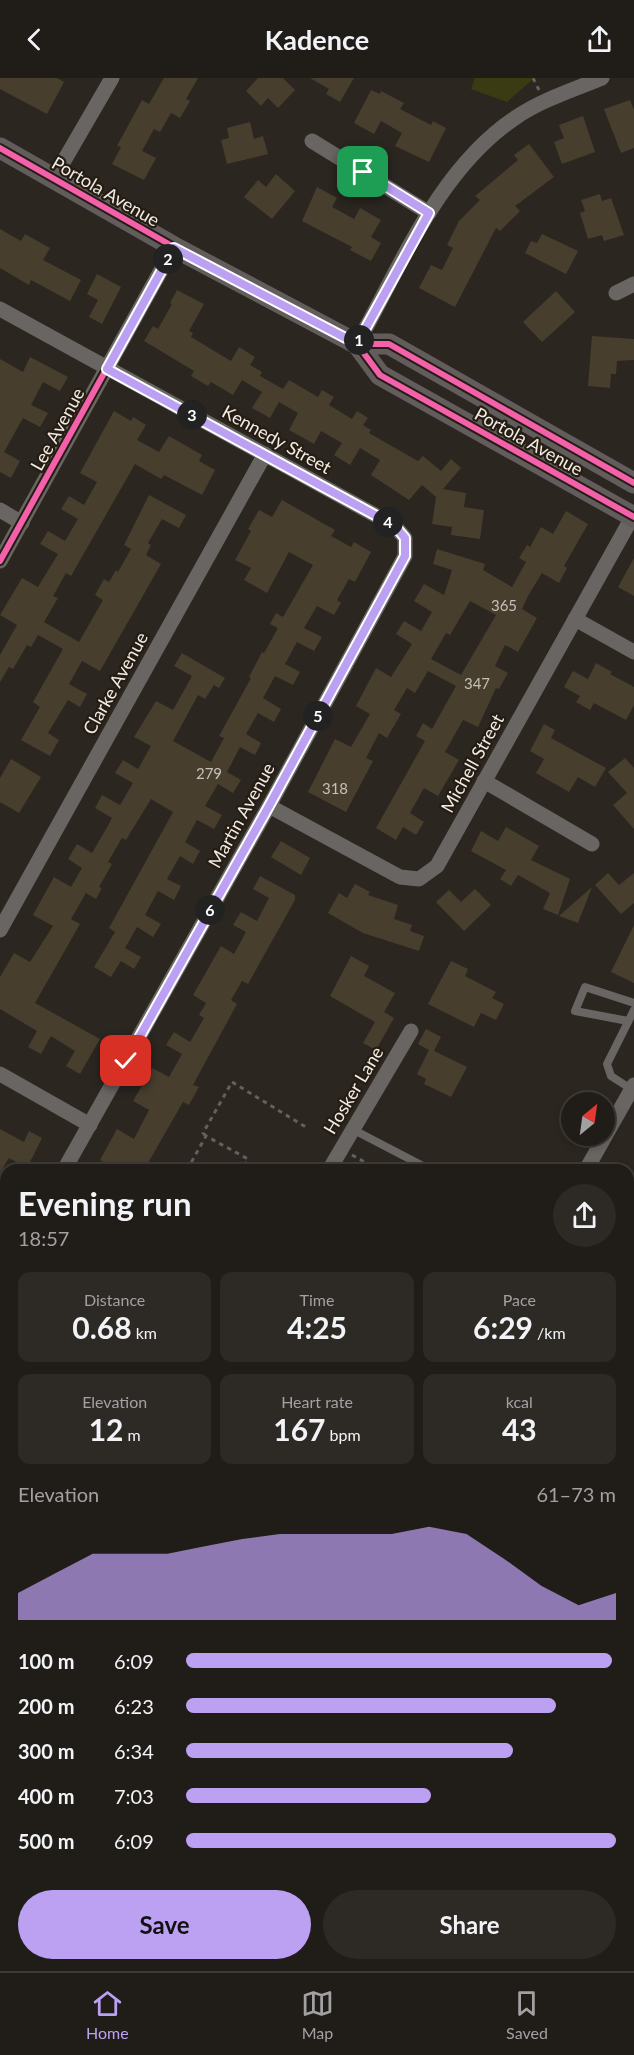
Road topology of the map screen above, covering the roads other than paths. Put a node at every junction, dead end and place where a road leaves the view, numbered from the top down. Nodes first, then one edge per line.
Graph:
1 (112, 78) edge
2 (602, 78) edge
3 (312, 141) dead end
4 (0, 148) edge
5 (54, 178) junction
6 (429, 213) junction
7 (174, 248) junction
8 (634, 284) edge
9 (616, 293) dead end
10 (0, 309) edge
11 (357, 344) junction
12 (107, 369) junction
13 (265, 454) junction
14 (634, 483) edge
15 (0, 510) edge
16 (634, 516) edge
17 (22, 523) junction
18 (405, 538) joint
19 (0, 561) edge
20 (575, 619) junction
21 (634, 652) edge
22 (484, 782) junction
23 (269, 806) junction
24 (591, 844) dead end
25 (0, 930) edge
26 (634, 1003) edge
27 (634, 1010) edge
28 (628, 1021) junction
29 (411, 1030) dead end
30 (0, 1074) edge
31 (633, 1087) edge
32 (90, 1125) junction
33 (352, 1129) junction
34 (67, 1164) edge
35 (332, 1164) edge
36 (419, 1164) edge
37 (589, 1164) edge

1 - 5 street
2 - 6 street
3 - 6 street
4 - 5 main road, Portola Avenue
5 - 7 main road, Portola Avenue
6 - 11 street
7 - 11 main road, Portola Avenue
7 - 12 street, Lee Avenue
8 - 9 street
10 - 12 street, Kennedy Street
11 - 14 main road, Portola Avenue
11 - 16 main road, Portola Avenue
12 - 13 street, Kennedy Street
12 - 17 street, Lee Avenue
13 - 18 street, Kennedy Street
13 - 25 street, Clarke Avenue
15 - 17 street
16 - 20 street, Michell Street
17 - 19 street, Lee Avenue
18 - 23 street, Martin Avenue
20 - 21 street
20 - 22 street, Michell Street
22 - 23 street, Michell Street
22 - 24 street
23 - 32 street, Martin Avenue
26 - 28 lane
27 - 28 lane
28 - 31 lane
29 - 33 street, Hosker Lane
30 - 32 street
31 - 37 street
32 - 34 street, Martin Avenue
33 - 35 street, Hosker Lane
33 - 36 lane

